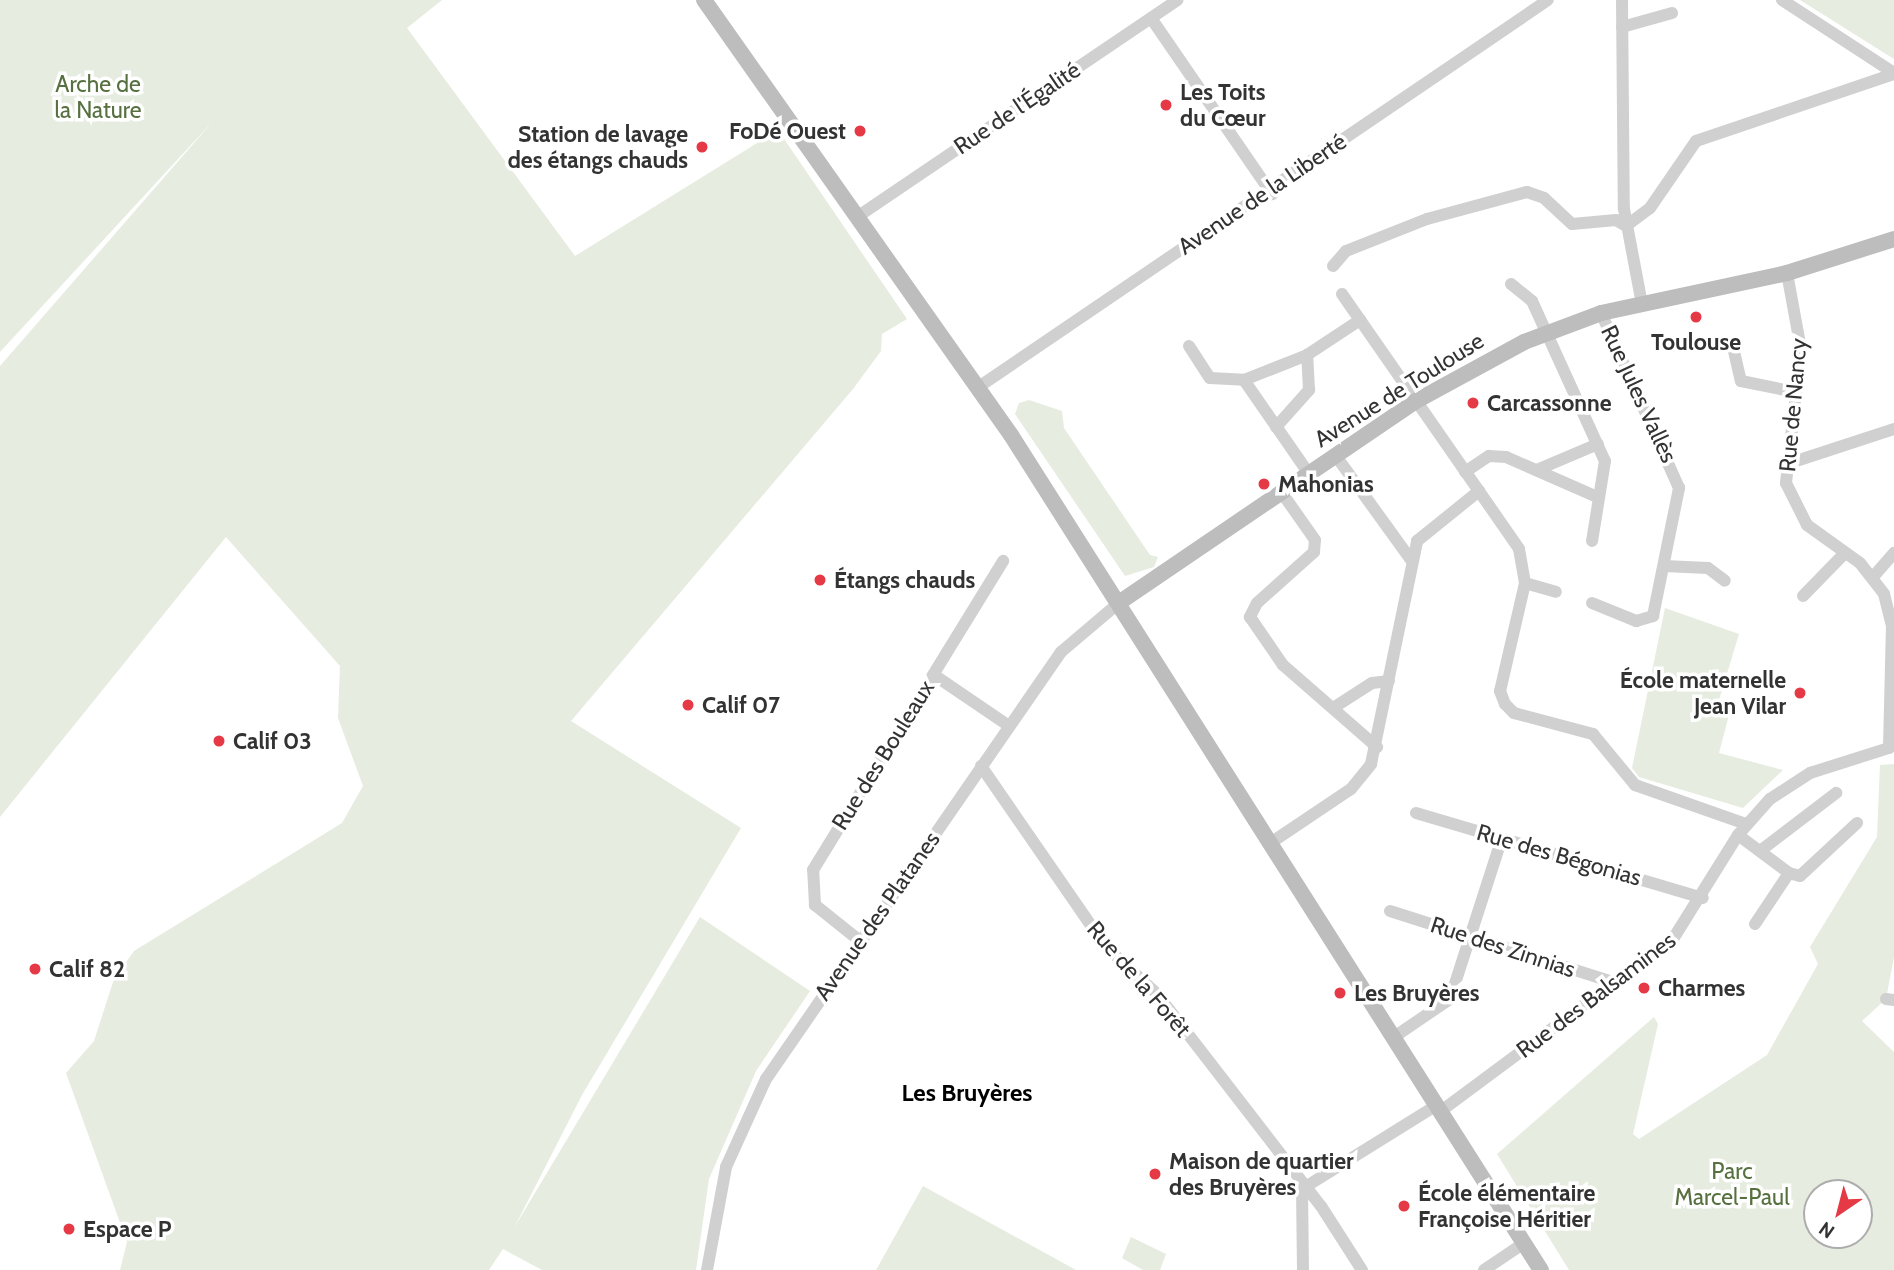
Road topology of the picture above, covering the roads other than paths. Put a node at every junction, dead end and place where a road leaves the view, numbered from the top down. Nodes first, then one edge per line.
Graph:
1 (704, 0) edge
2 (1178, 0) edge
3 (1548, 0) edge
4 (1622, 0) edge
5 (1782, 0) edge
6 (1672, 13) dead end
7 (1151, 19) junction
8 (1622, 27) junction
9 (1894, 73) edge
10 (1271, 192) junction
11 (857, 217) junction
12 (1626, 226) junction
13 (1894, 239) edge
14 (1333, 266) dead end
15 (1787, 273) junction
16 (1511, 284) dead end
17 (1342, 294) dead end
18 (1642, 304) junction
19 (1601, 313) junction
20 (1360, 320) junction
21 (1546, 332) junction
22 (1189, 346) dead end
23 (1733, 347) dead end
24 (1307, 355) junction
25 (1244, 380) junction
26 (977, 388) junction
27 (1795, 392) junction
28 (1416, 401) junction
29 (1276, 426) junction
30 (1894, 429) edge
31 (1598, 444) junction
32 (1336, 456) junction
33 (1784, 465) junction
34 (1539, 468) junction
35 (1465, 472) junction
36 (1309, 474) junction
37 (1479, 491) junction
38 (1282, 493) junction
39 (1597, 497) junction
40 (1592, 541) dead end
41 (1845, 553) junction
42 (1894, 553) edge
43 (1411, 560) junction
44 (1003, 561) dead end
45 (1664, 566) junction
46 (1873, 577) junction
47 (1726, 580) dead end
48 (1525, 583) junction
49 (1556, 592) dead end
50 (1803, 596) dead end
51 (1120, 602) junction
52 (1592, 603) dead end
53 (1893, 658) edge
54 (934, 676) junction
55 (1389, 681) junction
56 (1333, 708) junction
57 (1009, 726) junction
58 (1377, 747) junction
59 (1892, 749) edge
60 (981, 766) junction
61 (1836, 793) dead end
62 (1416, 813) dead end
63 (1857, 823) dead end
64 (1742, 829) junction
65 (1502, 838) junction
66 (1272, 842) junction
67 (1760, 851) junction
68 (1789, 873) junction
69 (1703, 898) junction
70 (1390, 911) dead end
71 (1755, 924) dead end
72 (1472, 937) junction
73 (860, 940) junction
74 (1616, 984) junction
75 (1394, 1037) junction
76 (1439, 1108) junction
77 (1302, 1189) junction
78 (1524, 1243) junction
79 (707, 1270) edge
80 (1303, 1270) edge
81 (1362, 1270) edge
82 (1483, 1270) edge
83 (1541, 1270) edge

1 - 11 main road
2 - 7 street, Rue de l'Égalité
3 - 10 street, Avenue de la Liberté
4 - 8 street
5 - 9 street
6 - 8 street
7 - 10 street
7 - 11 street, Rue de l'Égalité
8 - 12 street
9 - 12 street
10 - 26 street, Avenue de la Liberté
11 - 26 main road
12 - 14 street
12 - 18 street
13 - 15 main road, Avenue de Toulouse
15 - 18 main road, Avenue de Toulouse
15 - 27 street, Rue de Nancy
16 - 21 street
17 - 20 street
18 - 19 main road, Avenue de Toulouse
19 - 21 main road, Avenue de Toulouse
19 - 45 street, Rue Jules Vallès
20 - 24 street
20 - 28 street
21 - 28 main road, Avenue de Toulouse
21 - 31 street
22 - 25 street
23 - 27 street
24 - 25 street
24 - 29 street
25 - 29 street
26 - 51 main road
27 - 33 street, Rue de Nancy
28 - 32 main road, Avenue de Toulouse
28 - 35 street
29 - 36 street
30 - 33 street
31 - 34 street
31 - 39 street
32 - 36 main road, Avenue de Toulouse
32 - 43 street
33 - 41 street, Rue de Nancy
34 - 35 street
34 - 39 street
35 - 37 street
36 - 38 main road, Avenue de Toulouse
37 - 43 street
37 - 48 street
38 - 51 main road, Avenue de Toulouse
38 - 56 street
39 - 40 street
41 - 46 street, Rue de Nancy
41 - 50 street
42 - 46 street
43 - 55 street
44 - 54 street, Rue des Bouleaux
45 - 47 street
45 - 52 street, Rue Jules Vallès
46 - 53 street, Rue de Nancy
48 - 49 street
48 - 64 street
51 - 57 street, Avenue des Platanes
51 - 66 main road
53 - 59 street, Rue de Nancy
54 - 57 street
54 - 73 street, Rue des Bouleaux
55 - 56 street
55 - 58 street
56 - 58 street
57 - 60 street, Avenue des Platanes
58 - 66 street
59 - 64 street, Rue des Balsamines
60 - 73 street, Avenue des Platanes
60 - 77 street, Rue de la Forêt
61 - 67 street
62 - 65 street, Rue des Bégonias
63 - 68 street
64 - 67 street
64 - 69 street, Rue des Balsamines
65 - 69 street, Rue des Bégonias
65 - 72 street
66 - 75 main road
67 - 68 street
68 - 71 street
69 - 74 street, Rue des Balsamines
70 - 72 street, Rue des Zinnias
72 - 74 street, Rue des Zinnias
72 - 75 street
73 - 79 street, Avenue des Platanes
74 - 76 street, Rue des Balsamines
75 - 76 main road
76 - 77 street, Rue des Balsamines
76 - 78 main road
77 - 80 street
77 - 81 street, Rue de la Forêt
78 - 82 street
78 - 83 main road

